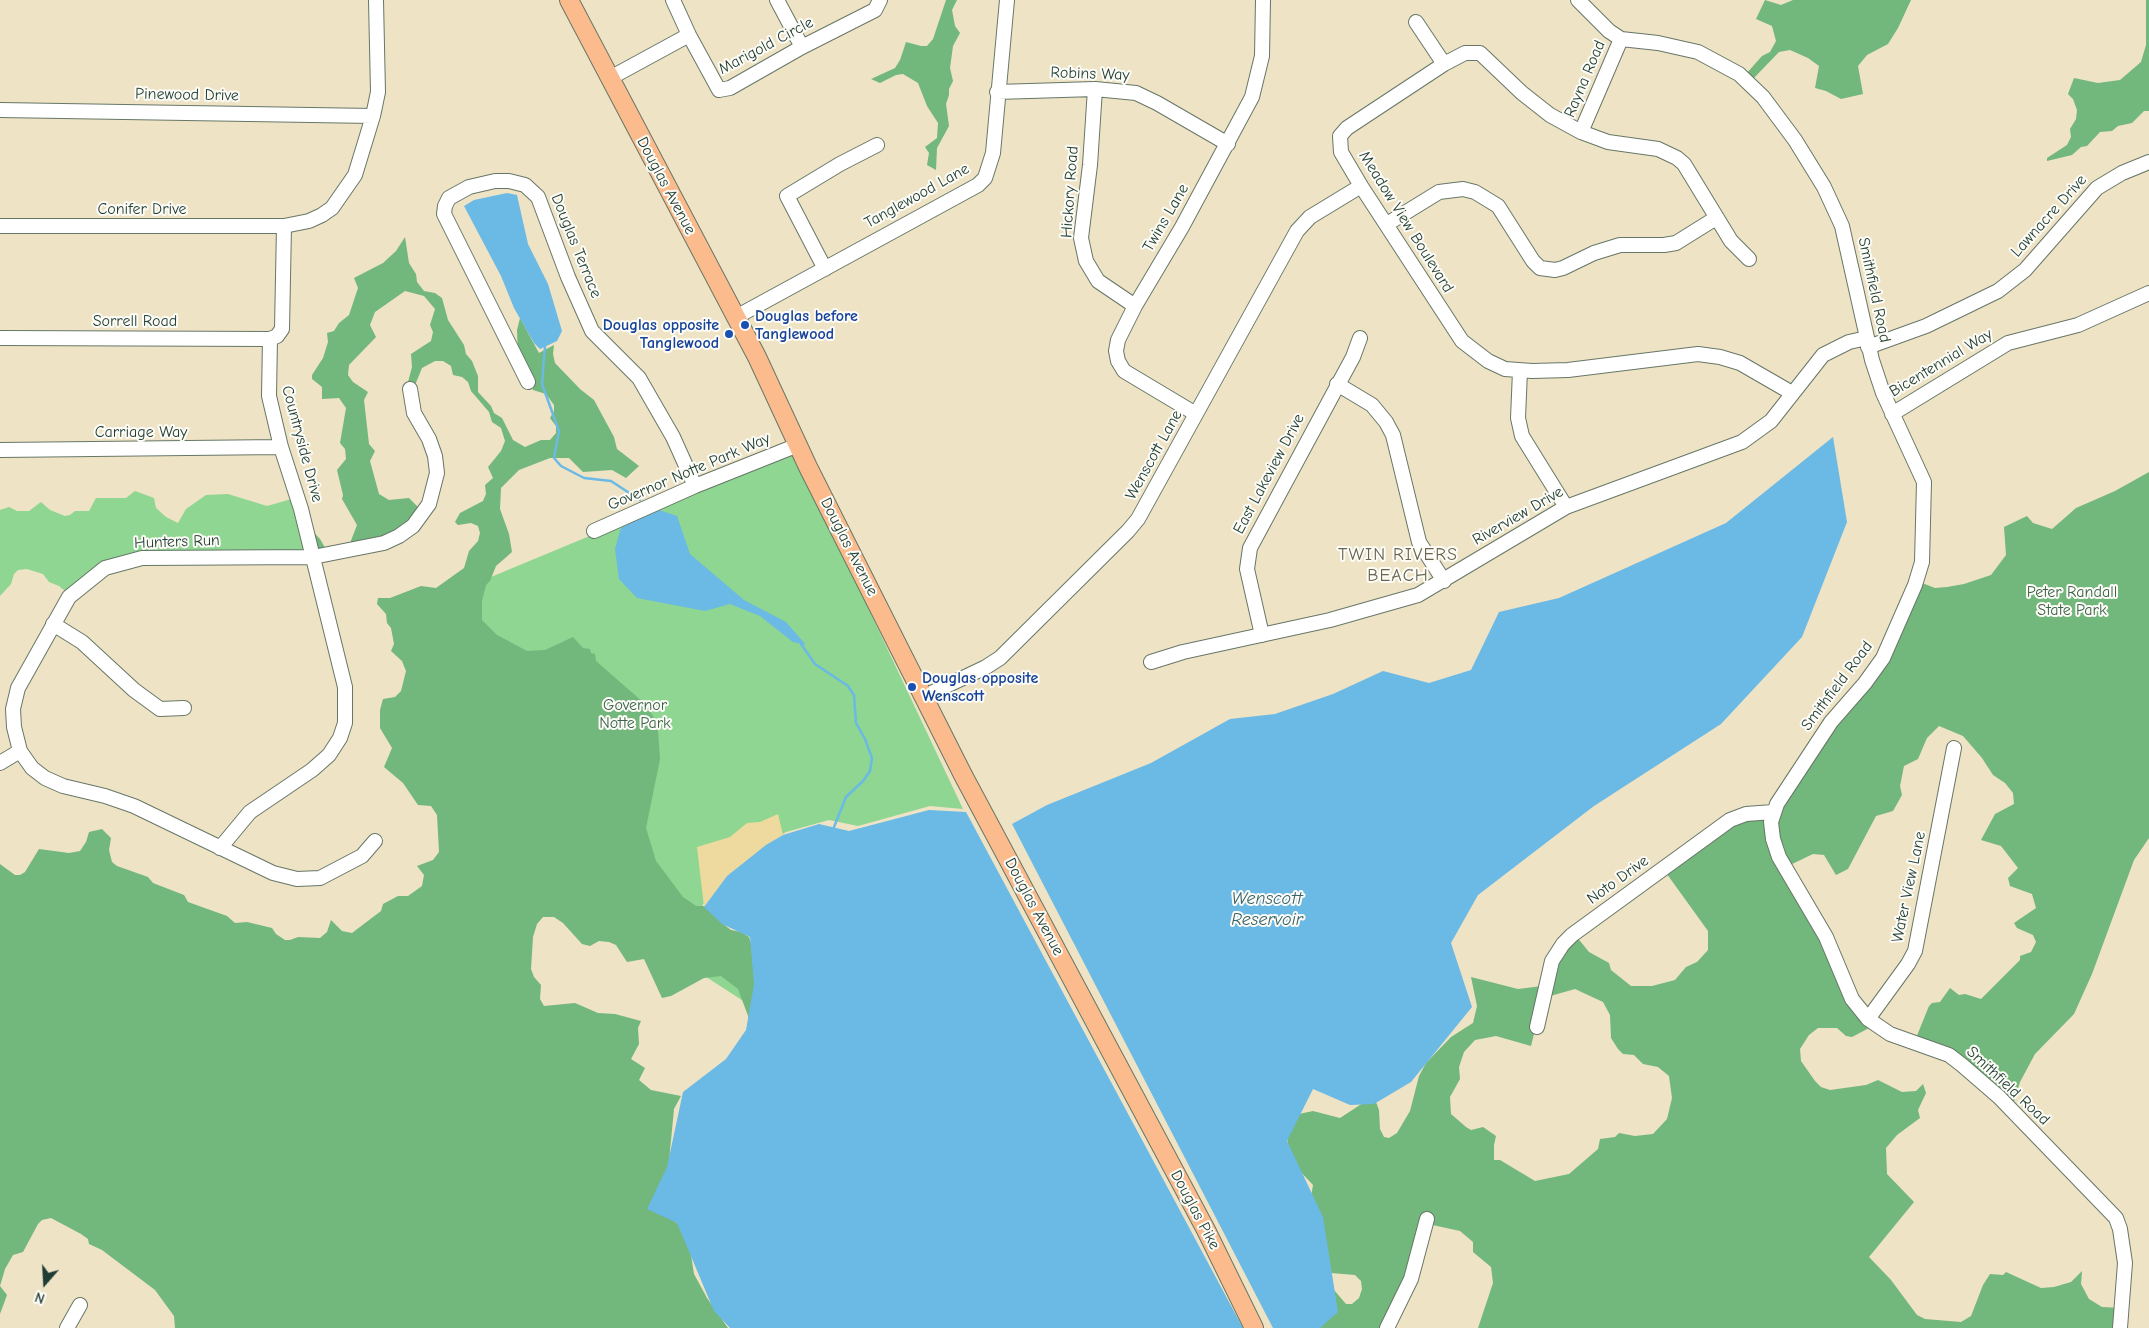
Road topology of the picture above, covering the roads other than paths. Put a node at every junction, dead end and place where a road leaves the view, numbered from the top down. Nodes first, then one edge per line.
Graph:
1 (376, 0) edge
2 (569, 0) edge
3 (674, 0) edge
4 (777, 0) edge
5 (880, 0) edge
6 (1007, 0) edge
7 (1263, 0) edge
8 (1578, 0) edge
9 (1416, 22) dead end
10 (689, 35) junction
11 (1621, 39) junction
12 (802, 47) junction
13 (1444, 64) junction
14 (610, 78) junction
15 (1095, 88) junction
16 (998, 92) junction
17 (0, 110) edge
18 (373, 116) junction
19 (1581, 132) junction
20 (1228, 144) junction
21 (877, 145) dead end
22 (2149, 162) edge
23 (1361, 186) junction
24 (1716, 218) junction
25 (1387, 224) junction
26 (0, 226) edge
27 (284, 226) junction
28 (1749, 259) dead end
29 (825, 269) junction
30 (2149, 293) edge
31 (1135, 306) junction
32 (736, 318) junction
33 (0, 338) edge
34 (1360, 338) dead end
35 (270, 339) junction
36 (1867, 343) junction
37 (1520, 371) junction
38 (528, 382) dead end
39 (1337, 384) junction
40 (410, 389) dead end
41 (1792, 393) junction
42 (1196, 414) junction
43 (1892, 414) junction
44 (798, 445) junction
45 (281, 447) junction
46 (0, 450) edge
47 (695, 486) junction
48 (1566, 507) junction
49 (594, 531) dead end
50 (313, 557) junction
51 (1444, 581) junction
52 (53, 624) junction
53 (1262, 635) junction
54 (1152, 662) dead end
55 (925, 696) junction
56 (184, 708) dead end
57 (1954, 748) dead end
58 (20, 751) junction
59 (0, 763) edge
60 (1773, 812) junction
61 (375, 841) dead end
62 (220, 848) junction
63 (1868, 1019) junction
64 (1537, 1027) dead end
65 (1132, 1092) joint
66 (1427, 1219) dead end
67 (80, 1304) dead end
68 (68, 1328) edge
69 (1254, 1328) edge
70 (1388, 1328) edge
71 (2120, 1328) edge

1 - 18 street
2 - 14 main road, Douglas Avenue
3 - 10 street
4 - 12 street
5 - 12 street, Marigold Circle
6 - 16 street, Tanglewood Lane
7 - 20 street, Twins Lane
8 - 11 street
9 - 13 street
10 - 12 street, Marigold Circle
10 - 14 street
11 - 19 street, Rayna Road
11 - 36 street, Smithfield Road
13 - 19 street, Meadow View Boulevard
13 - 23 street, Meadow View Boulevard
14 - 32 main road, Douglas Avenue
15 - 16 street, Robins Way
15 - 20 street, Robins Way
15 - 31 street, Hickory Road
16 - 29 street, Tanglewood Lane
17 - 18 street, Pinewood Drive
18 - 27 street
19 - 24 street, Meadow View Boulevard
20 - 31 street, Twins Lane
21 - 29 street
22 - 36 street, Lawnacre Drive
23 - 25 street, Meadow View Boulevard
23 - 42 street, Wenscott Lane
24 - 25 street
24 - 28 street, Meadow View Boulevard
25 - 37 street, Meadow View Boulevard
26 - 27 street, Conifer Drive
27 - 35 street
29 - 32 street, Tanglewood Lane
30 - 43 street, Bicentennial Way
31 - 42 street, Twins Lane
32 - 44 main road, Douglas Avenue
33 - 35 street, Sorrell Road
34 - 39 street, East Lakeview Drive
35 - 45 street, Countryside Drive
36 - 41 street, Riverview Drive
36 - 43 street, Smithfield Road
37 - 41 street, Meadow View Boulevard
37 - 48 street
38 - 47 street, Douglas Terrace
39 - 51 street
39 - 53 street, East Lakeview Drive
40 - 50 street, Hunters Run
41 - 48 street, Riverview Drive
42 - 55 street, Wenscott Lane
43 - 60 street, Smithfield Road
44 - 47 street, Governor Notte Park Way
44 - 55 main road, Douglas Avenue
45 - 46 street, Carriage Way
45 - 50 street, Countryside Drive
47 - 49 street, Governor Notte Park Way
48 - 51 street, Riverview Drive
50 - 52 street, Hunters Run
50 - 62 street, Countryside Drive
51 - 53 street, Riverview Drive
52 - 56 street
52 - 58 street, Hunters Run
53 - 54 street, Riverview Drive
55 - 65 main road, Douglas Avenue
57 - 63 street, Water View Lane
58 - 59 street
58 - 62 street, Hunters Run
60 - 63 street, Smithfield Road
60 - 64 street, Noto Drive
61 - 62 street, Hunters Run
63 - 71 street, Smithfield Road
65 - 69 main road, Douglas Pike
66 - 70 street
67 - 68 street

